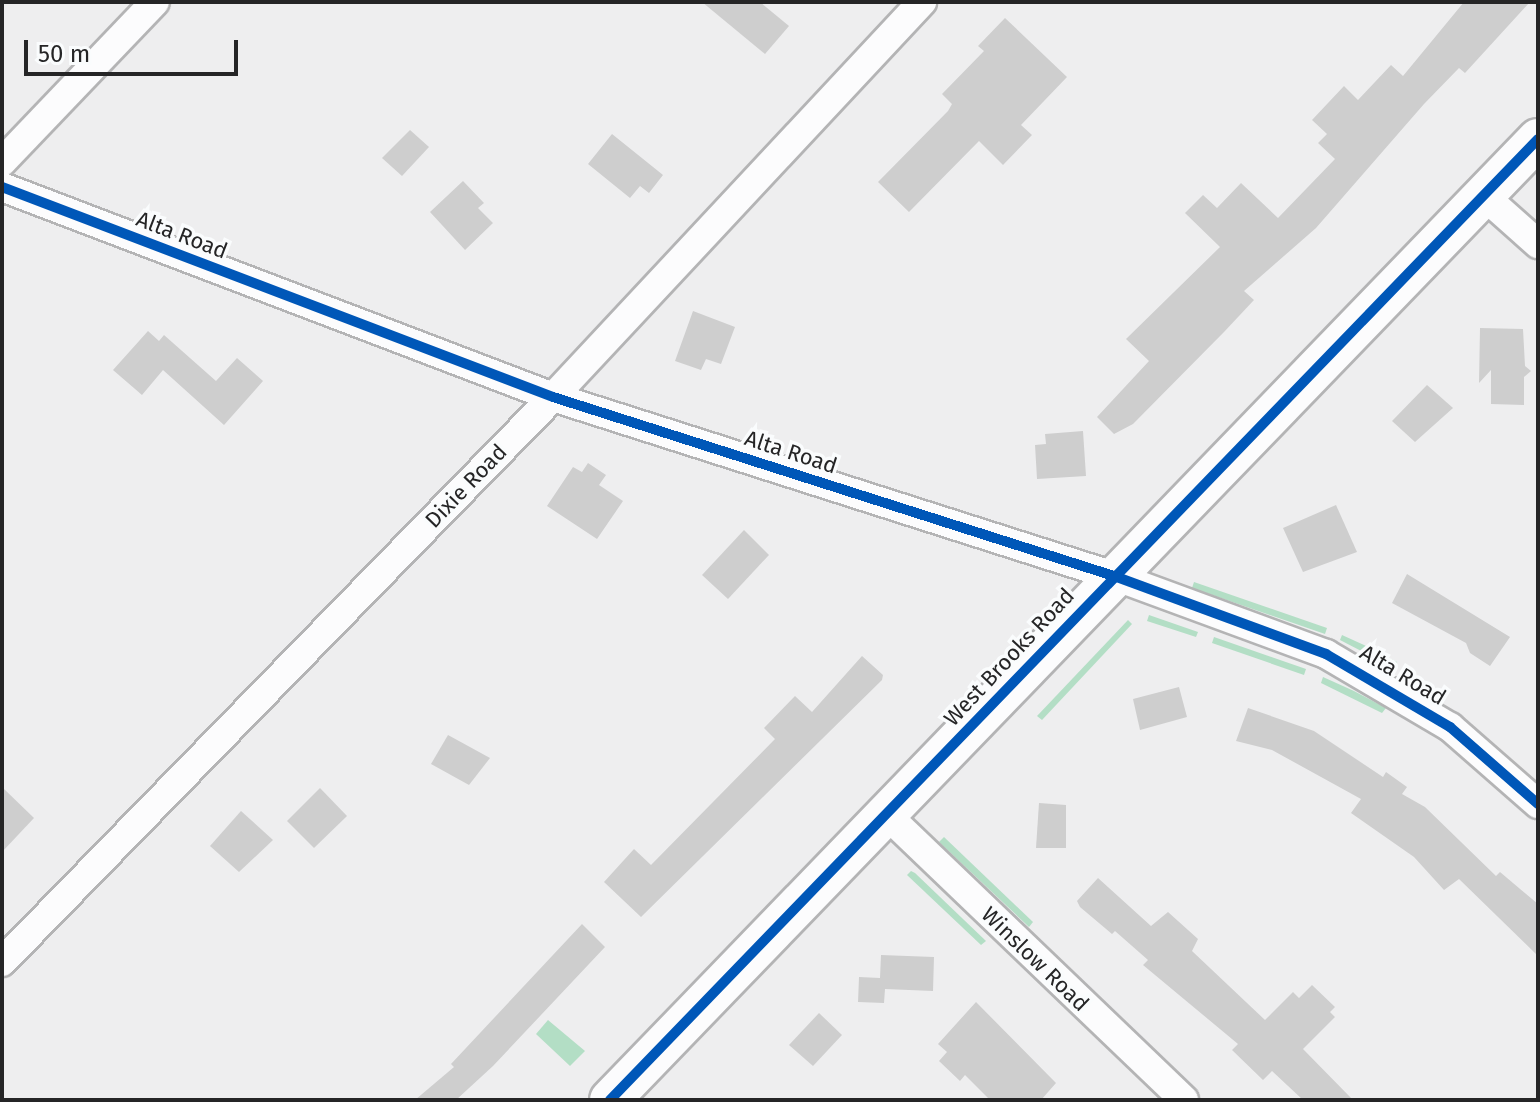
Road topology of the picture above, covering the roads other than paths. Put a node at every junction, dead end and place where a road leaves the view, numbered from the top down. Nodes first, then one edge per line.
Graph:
1 (155, 2) edge
2 (922, 2) edge
3 (1538, 139) edge
4 (2, 162) edge
5 (2, 187) edge
6 (1483, 195) junction
7 (1538, 244) edge
8 (553, 397) junction
9 (1114, 576) junction
10 (1538, 804) edge
11 (888, 816) junction
12 (2, 962) edge
13 (610, 1100) edge
14 (1184, 1100) edge

1 - 4 street
2 - 8 street, Dixie Road
3 - 6 street, West Brooks Road
5 - 8 street, Alta Road
6 - 7 street
6 - 9 street, West Brooks Road
8 - 9 street, Alta Road
8 - 12 street, Dixie Road
9 - 10 street, Alta Road
9 - 11 street, West Brooks Road
11 - 13 street, West Brooks Road
11 - 14 street, Winslow Road

